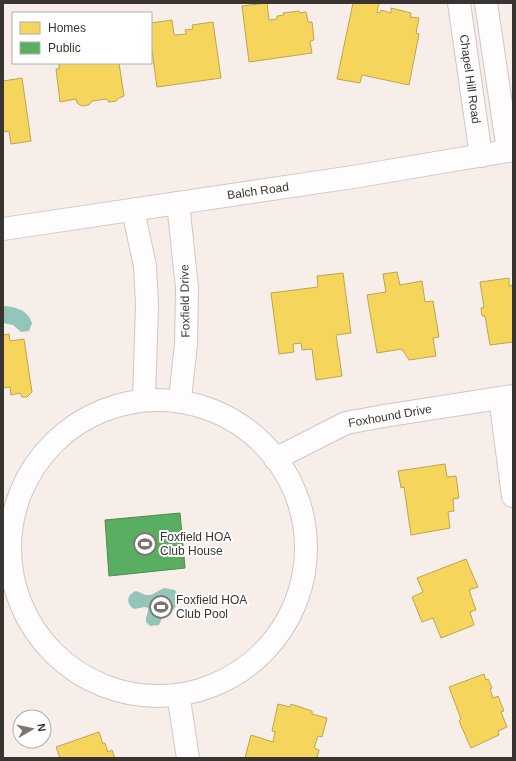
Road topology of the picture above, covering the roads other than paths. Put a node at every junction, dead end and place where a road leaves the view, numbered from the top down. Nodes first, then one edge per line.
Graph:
1 (459, 3) edge
2 (486, 3) edge
3 (511, 151) edge
4 (481, 156) junction
5 (178, 203) junction
6 (133, 210) junction
7 (3, 229) edge
8 (506, 397) edge
9 (144, 398) junction
10 (180, 399) junction
11 (274, 459) junction
12 (513, 496) edge
13 (8, 503) edge
14 (179, 700) junction
15 (188, 758) edge

1 - 4 street, Chapel Hill Road
2 - 3 street
3 - 4 street, Balch Road
4 - 5 street, Balch Road
5 - 6 street, Balch Road
5 - 10 street, Foxfield Drive
6 - 7 street, Balch Road
6 - 9 street
8 - 11 street, Foxhound Drive
8 - 12 street
9 - 10 street
9 - 13 street
10 - 11 street
11 - 14 street
13 - 14 street
14 - 15 street

